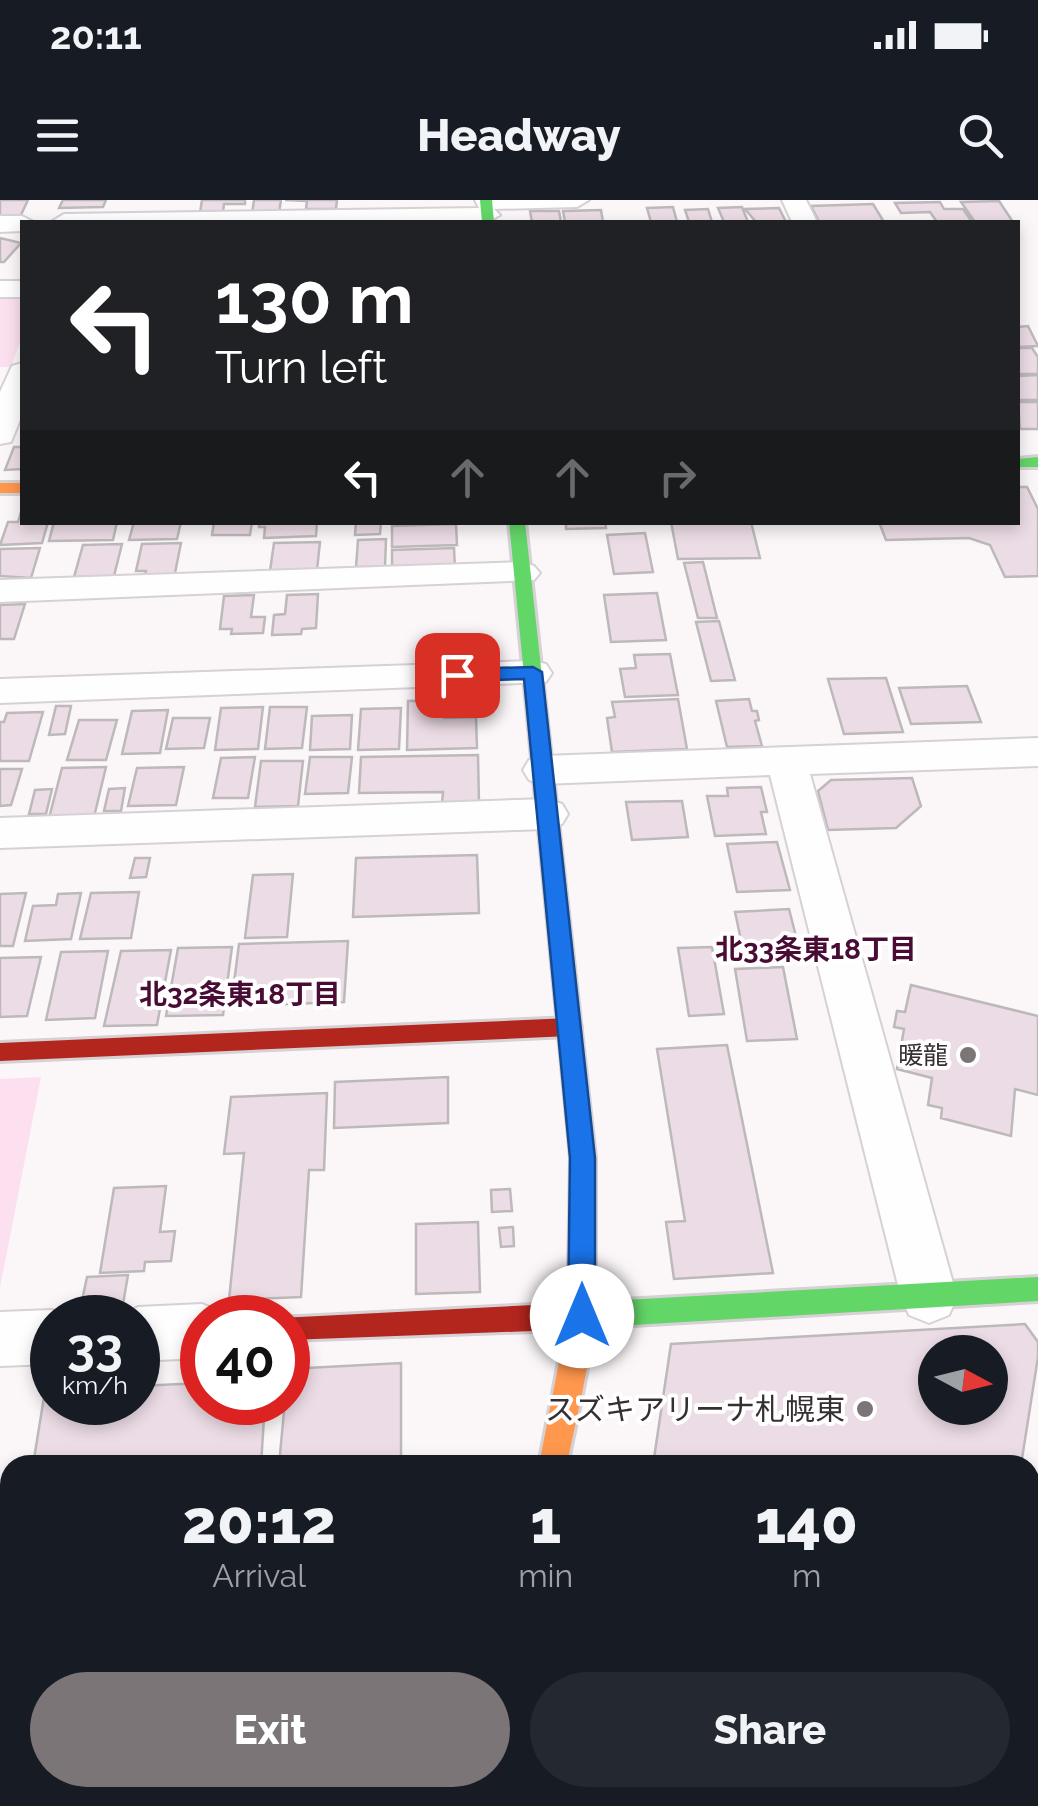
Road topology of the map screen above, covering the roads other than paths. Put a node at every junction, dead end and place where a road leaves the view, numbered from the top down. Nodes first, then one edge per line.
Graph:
1 (578, 200) edge
2 (487, 210) edge
3 (186, 214) edge
4 (94, 220) edge
5 (20, 379) edge
6 (0, 435) edge
7 (517, 525) edge
8 (522, 573) junction
9 (0, 591) edge
10 (533, 672) junction
11 (0, 691) edge
12 (1038, 752) edge
13 (786, 759) junction
14 (543, 770) junction
15 (548, 814) junction
16 (0, 833) edge
17 (570, 1027) junction
18 (0, 1052) edge
19 (1038, 1289) edge
20 (929, 1297) junction
21 (582, 1316) junction
22 (310, 1327) edge
23 (30, 1338) edge
24 (0, 1339) edge
25 (555, 1455) edge

1 - 2 street
2 - 3 street
3 - 4 street
5 - 6 street
7 - 8 street
8 - 9 street
8 - 10 street
10 - 11 street
10 - 14 street
12 - 13 street
13 - 14 street
13 - 20 street
14 - 15 street
15 - 16 street
15 - 17 street
17 - 18 street
17 - 21 street
19 - 20 street
20 - 21 street
21 - 22 street
21 - 25 street
23 - 24 street

